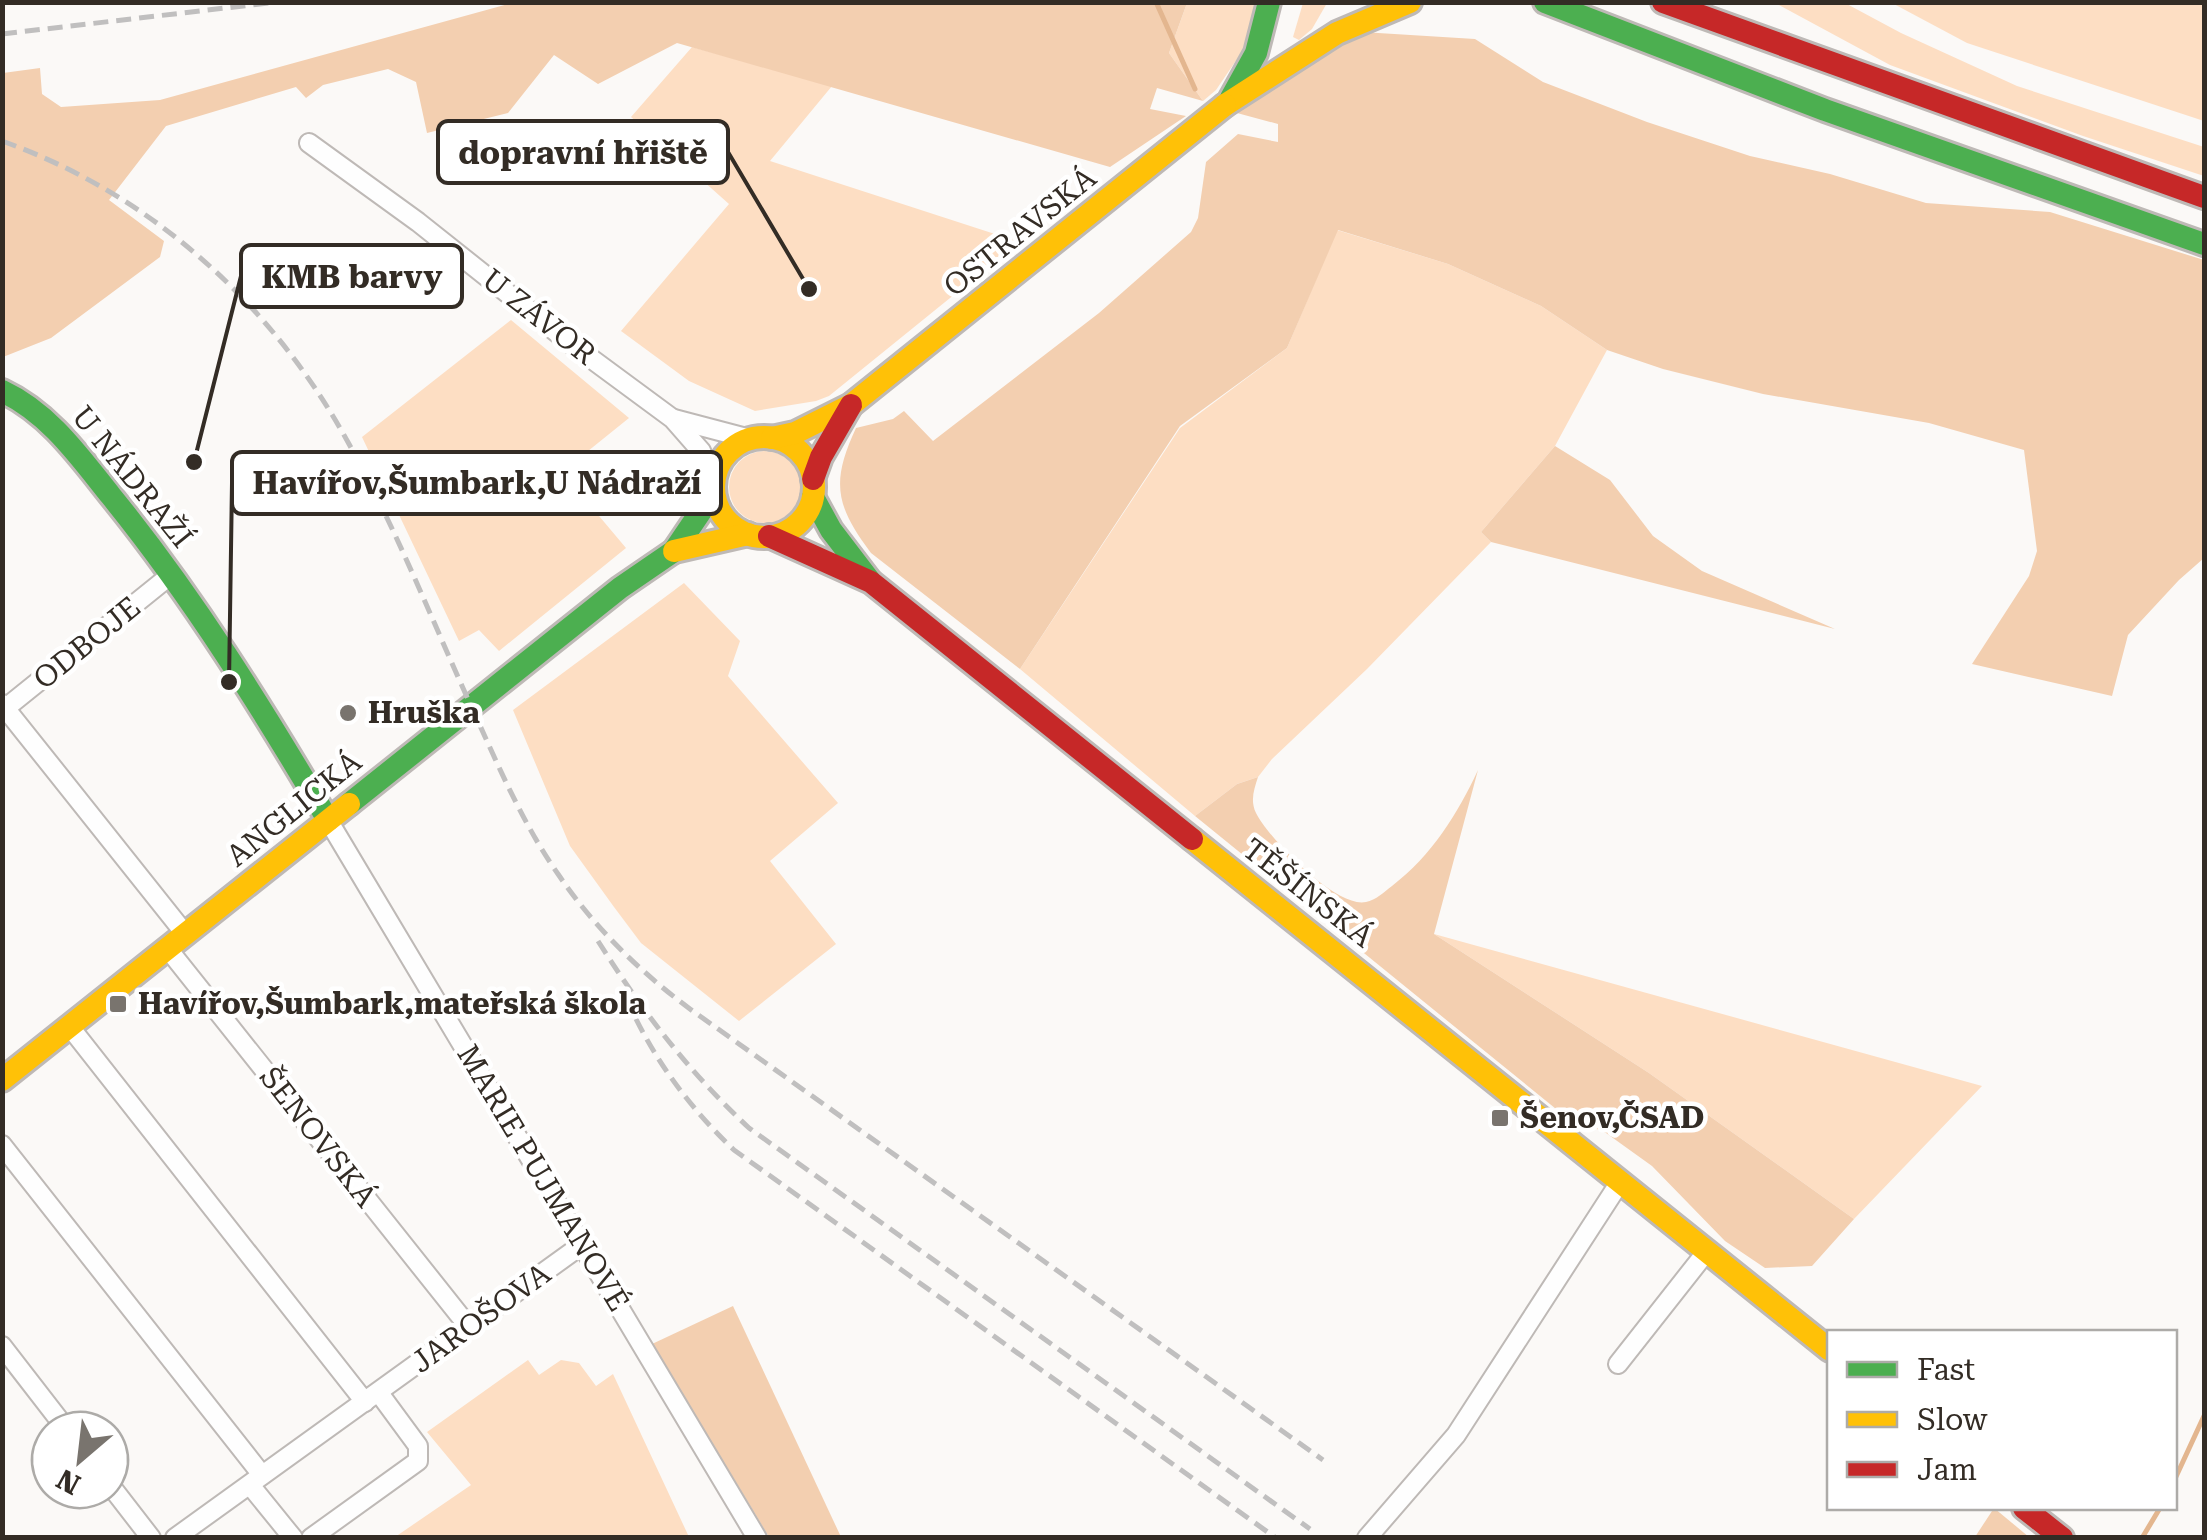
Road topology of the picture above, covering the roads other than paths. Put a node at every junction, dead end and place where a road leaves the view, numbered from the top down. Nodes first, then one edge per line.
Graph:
1 (1268, 2) edge
2 (1292, 2) edge
3 (1410, 2) edge
4 (1519, 2) edge
5 (1545, 2) edge
6 (1663, 2) edge
7 (1570, 12) junction
8 (1232, 97) junction
9 (309, 143) dead end
10 (2204, 197) edge
11 (2204, 244) edge
12 (8, 399) edge
13 (851, 404) junction
14 (673, 419) junction
15 (761, 438) junction
16 (714, 486) junction
17 (813, 488) junction
18 (759, 535) junction
19 (674, 550) junction
20 (172, 574) junction
21 (870, 582) junction
22 (4, 708) edge
23 (328, 820) junction
24 (177, 942) junction
25 (70, 1027) junction
26 (2, 1080) edge
27 (2, 1145) edge
28 (1620, 1182) junction
29 (583, 1244) junction
30 (1707, 1251) junction
31 (468, 1326) junction
32 (2, 1346) edge
33 (1827, 1348) edge
34 (1618, 1364) dead end
35 (372, 1398) junction
36 (52, 1410) edge
37 (256, 1480) junction
38 (129, 1510) edge
39 (2027, 1510) edge
40 (150, 1538) edge
41 (175, 1538) edge
42 (292, 1538) edge
43 (311, 1538) edge
44 (756, 1538) edge
45 (1367, 1538) edge
46 (2062, 1538) edge

1 - 8 main road
2 - 8 main road
3 - 8 main road
4 - 7 main road
5 - 7 main road
6 - 10 main road
7 - 11 main road
8 - 13 main road, OSTRAVSKÁ
9 - 14 street, U ZÁVOR
12 - 20 main road, U NÁDRAŽÍ
13 - 15 main road, OSTRAVSKÁ
13 - 17 main road, OSTRAVSKÁ
14 - 15 street, U ZÁVOR
14 - 16 street, U ZÁVOR
15 - 16 main road
15 - 17 main road
16 - 18 main road
16 - 19 main road, ANGLICKÁ
17 - 18 main road
17 - 21 main road, TĚŠÍNSKÁ
18 - 19 main road, ANGLICKÁ
18 - 21 main road, TĚŠÍNSKÁ
19 - 23 main road, ANGLICKÁ
20 - 22 street, ODBOJE
20 - 23 main road, U NÁDRAŽÍ
21 - 28 main road, TĚŠÍNSKÁ
22 - 24 street, ŠENOVSKÁ
23 - 24 main road, ANGLICKÁ
23 - 29 street, MARIE PUJMANOVÉ
24 - 25 main road, ANGLICKÁ
24 - 31 street, ŠENOVSKÁ
25 - 26 main road, ANGLICKÁ
25 - 35 street
27 - 37 street
28 - 30 main road, TĚŠÍNSKÁ
28 - 45 street
29 - 31 street, JAROŠOVA
29 - 44 street, MARIE PUJMANOVÉ
30 - 33 main road, TĚŠÍNSKÁ
30 - 34 street
31 - 35 street, JAROŠOVA
32 - 36 street
35 - 37 street, JAROŠOVA
35 - 43 street, JAROŠOVA
37 - 41 street, JAROŠOVA
37 - 42 street
38 - 40 street
39 - 46 main road

